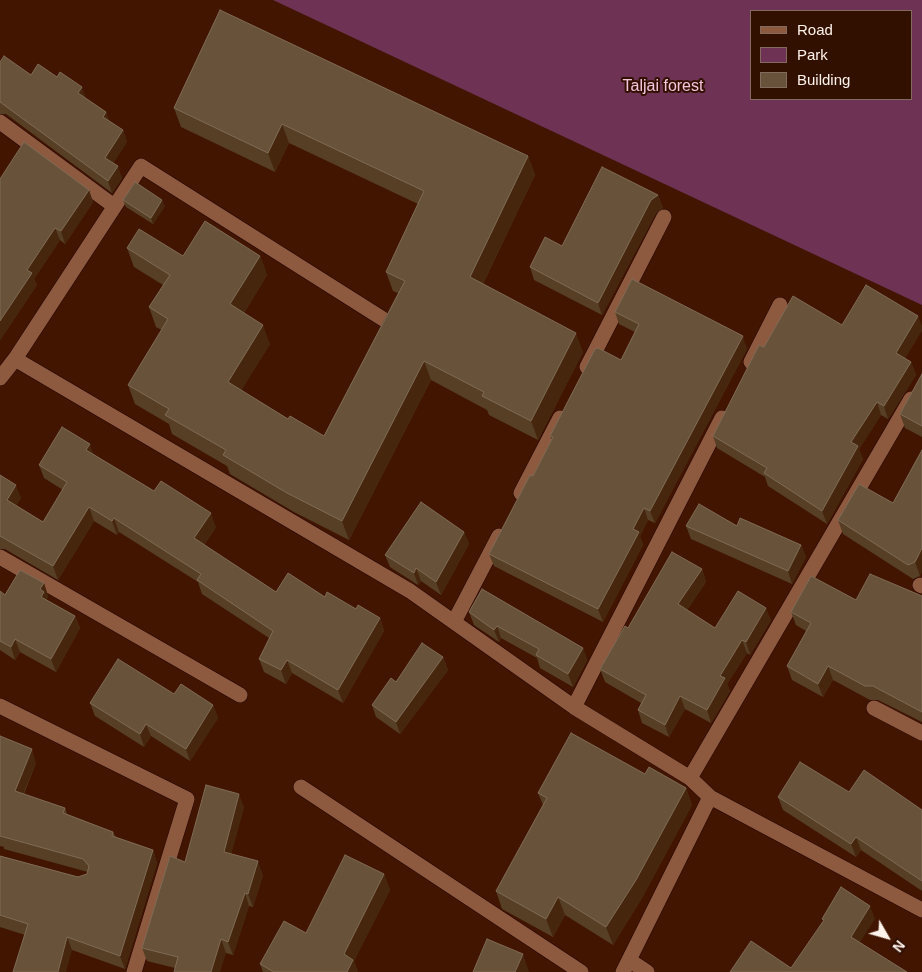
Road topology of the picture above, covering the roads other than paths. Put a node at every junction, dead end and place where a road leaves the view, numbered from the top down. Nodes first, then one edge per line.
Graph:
1 (0, 122) edge
2 (114, 206) junction
3 (664, 217) dead end
4 (780, 305) dead end
5 (383, 319) edge
6 (15, 359) junction
7 (744, 375) edge
8 (0, 378) edge
9 (920, 383) edge
10 (577, 384) edge
11 (731, 401) edge
12 (568, 402) edge
13 (513, 508) edge
14 (504, 525) edge
15 (0, 557) edge
16 (454, 622) junction
17 (240, 695) dead end
18 (0, 706) edge
19 (574, 707) junction
20 (874, 708) dead end
21 (922, 733) edge
22 (690, 778) junction
23 (301, 787) dead end
24 (710, 797) junction
25 (922, 910) edge
26 (626, 966) edge
27 (134, 972) edge
28 (581, 972) edge
29 (647, 972) edge

1 - 2 street
2 - 5 street
2 - 6 street
3 - 10 street
4 - 7 street
6 - 8 street
6 - 16 street
9 - 22 street
11 - 19 street
12 - 13 street
14 - 16 street
15 - 17 street
16 - 19 street
18 - 27 street
19 - 22 street
20 - 21 street
22 - 24 street
23 - 28 street
24 - 25 street
24 - 26 street
26 - 29 street

